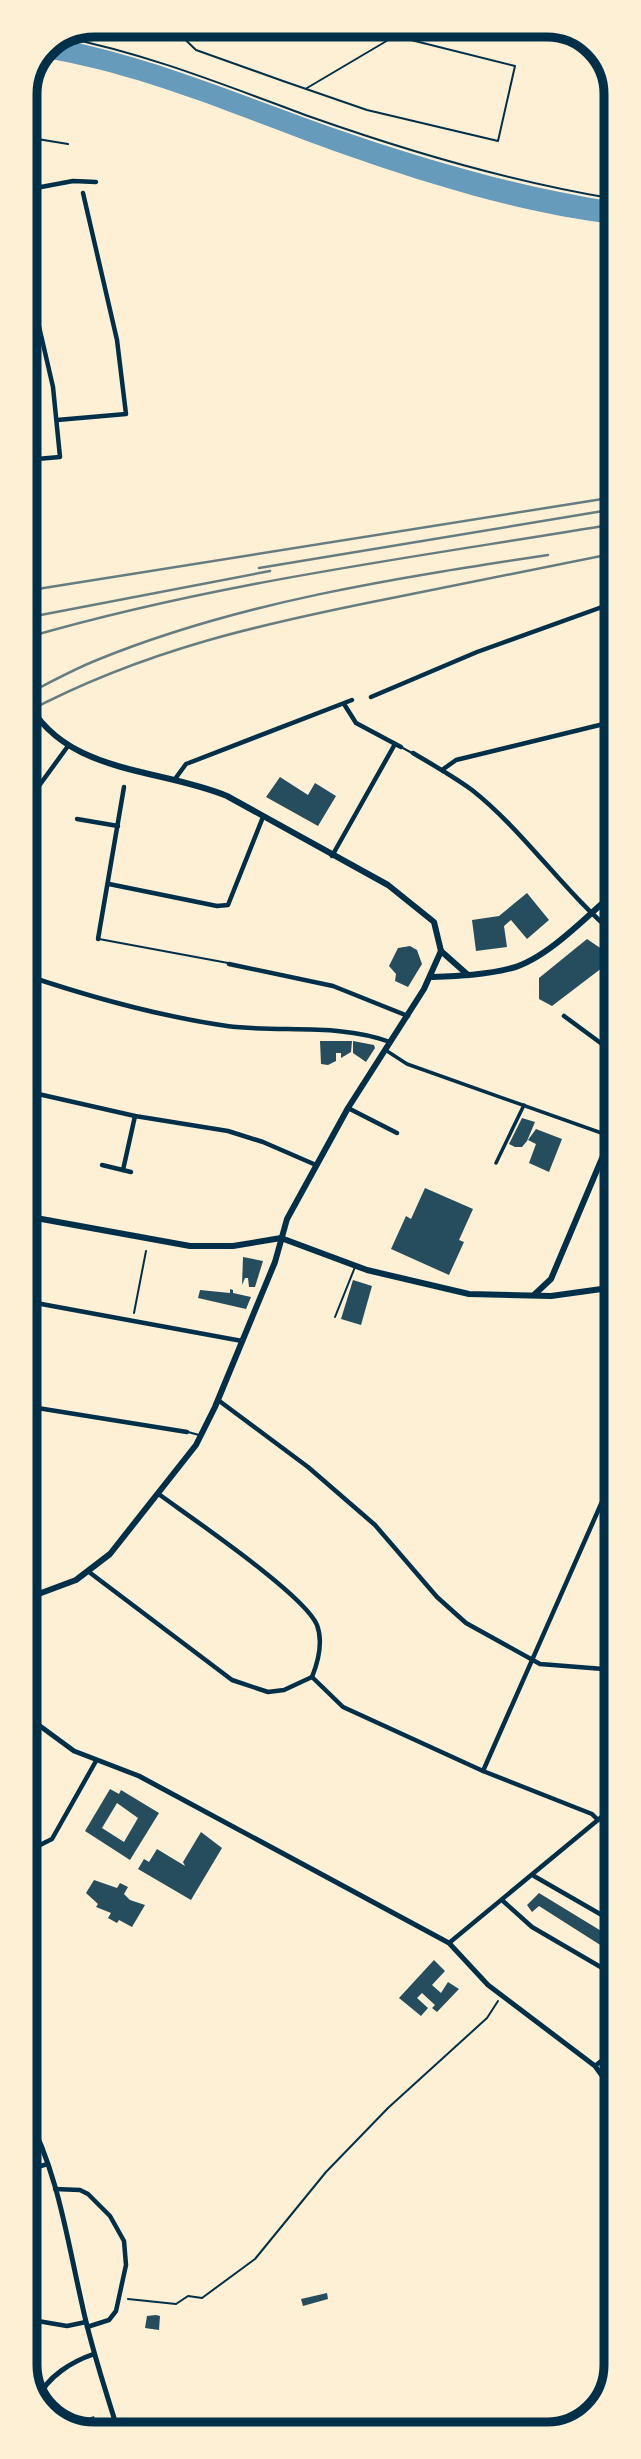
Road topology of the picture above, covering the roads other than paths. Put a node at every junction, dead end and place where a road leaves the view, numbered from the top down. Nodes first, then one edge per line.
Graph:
1 (182, 37) edge
2 (393, 37) edge
3 (399, 37) edge
4 (307, 88) junction
5 (37, 139) edge
6 (68, 144) dead end
7 (96, 183) dead end
8 (37, 188) edge
9 (83, 193) dead end
10 (37, 318) edge
11 (57, 420) junction
12 (37, 459) edge
13 (604, 606) edge
14 (371, 697) dead end
15 (352, 700) dead end
16 (344, 704) junction
17 (37, 718) edge
18 (604, 724) edge
19 (395, 744) junction
20 (68, 746) junction
21 (401, 747) joint
22 (413, 753) joint
23 (442, 770) junction
24 (175, 779) junction
25 (124, 787) dead end
26 (37, 789) edge
27 (262, 817) junction
28 (77, 819) dead end
29 (118, 826) junction
30 (332, 856) junction
31 (109, 884) junction
32 (604, 902) edge
33 (590, 914) junction
34 (604, 925) edge
35 (99, 939) joint
36 (441, 951) junction
37 (229, 964) joint
38 (468, 975) junction
39 (431, 977) junction
40 (37, 979) edge
41 (408, 1016) junction
42 (564, 1016) dead end
43 (392, 1043) junction
44 (604, 1043) edge
45 (387, 1051) junction
46 (37, 1094) edge
47 (524, 1105) junction
48 (348, 1108) junction
49 (135, 1116) junction
50 (397, 1133) dead end
51 (604, 1135) edge
52 (604, 1158) edge
53 (495, 1163) dead end
54 (102, 1165) dead end
55 (316, 1165) junction
56 (122, 1170) junction
57 (131, 1172) dead end
58 (37, 1218) edge
59 (281, 1238) junction
60 (355, 1266) junction
61 (551, 1279) junction
62 (604, 1288) edge
63 (557, 1293) junction
64 (535, 1294) junction
65 (37, 1303) edge
66 (335, 1317) dead end
67 (242, 1341) junction
68 (218, 1400) junction
69 (37, 1408) edge
70 (187, 1432) joint
71 (202, 1436) junction
72 (160, 1495) junction
73 (604, 1495) edge
74 (89, 1572) junction
75 (37, 1595) edge
76 (533, 1660) junction
77 (604, 1670) edge
78 (312, 1678) junction
79 (37, 1724) edge
80 (96, 1761) junction
81 (482, 1771) junction
82 (604, 1815) edge
83 (598, 1820) junction
84 (38, 1846) dead end
85 (534, 1875) junction
86 (503, 1901) junction
87 (604, 1916) edge
88 (449, 1943) junction
89 (604, 1969) edge
90 (604, 2059) edge
91 (595, 2066) junction
92 (604, 2078) edge
93 (37, 2138) edge
94 (48, 2164) junction
95 (37, 2167) edge
96 (55, 2189) junction
97 (37, 2321) edge
98 (86, 2325) junction
99 (94, 2354) junction
100 (43, 2392) edge
101 (115, 2422) edge

1 - 4 lane
2 - 4 lane
3 - 4 lane
5 - 6 lane
7 - 8 street
9 - 11 street
10 - 11 street
11 - 12 street
13 - 14 street
15 - 16 street
16 - 19 street
16 - 24 street
17 - 20 main road
18 - 23 street
19 - 21 street
19 - 30 street
20 - 24 main road
20 - 26 street
21 - 22 lane
22 - 23 street
23 - 33 street
24 - 27 main road
25 - 29 street
27 - 30 main road
27 - 31 street
28 - 29 street
29 - 31 street
30 - 36 main road
31 - 35 street
32 - 33 main road
33 - 34 street
33 - 38 main road
35 - 37 lane
36 - 38 main road
36 - 39 main road
37 - 41 street
38 - 39 main road
39 - 41 main road
40 - 43 street
41 - 43 main road
42 - 44 street
43 - 45 main road
45 - 47 street
45 - 48 main road
46 - 49 street
47 - 51 street
47 - 53 street
48 - 50 street
48 - 55 main road
49 - 55 street
49 - 56 street
52 - 61 main road
54 - 56 street
55 - 59 main road
56 - 57 street
58 - 59 main road
59 - 60 main road
59 - 67 main road
60 - 64 main road
60 - 66 lane
61 - 63 main road
61 - 64 main road
62 - 63 main road
63 - 64 main road
65 - 67 street
67 - 68 main road
68 - 71 main road
68 - 76 street
69 - 70 street
70 - 71 lane
71 - 72 main road
72 - 74 main road
72 - 78 street
73 - 76 street
74 - 75 main road
74 - 78 street
76 - 77 street
76 - 81 street
78 - 81 street
79 - 80 street
80 - 84 street
80 - 88 street
81 - 83 street
82 - 83 street
83 - 85 street
85 - 86 street
85 - 87 street
86 - 88 street
86 - 89 street
88 - 91 street
90 - 91 street
91 - 92 street
93 - 94 street
94 - 95 street
94 - 96 street
96 - 98 street
96 - 98 street
97 - 98 street
98 - 99 street
99 - 100 street
99 - 101 street

